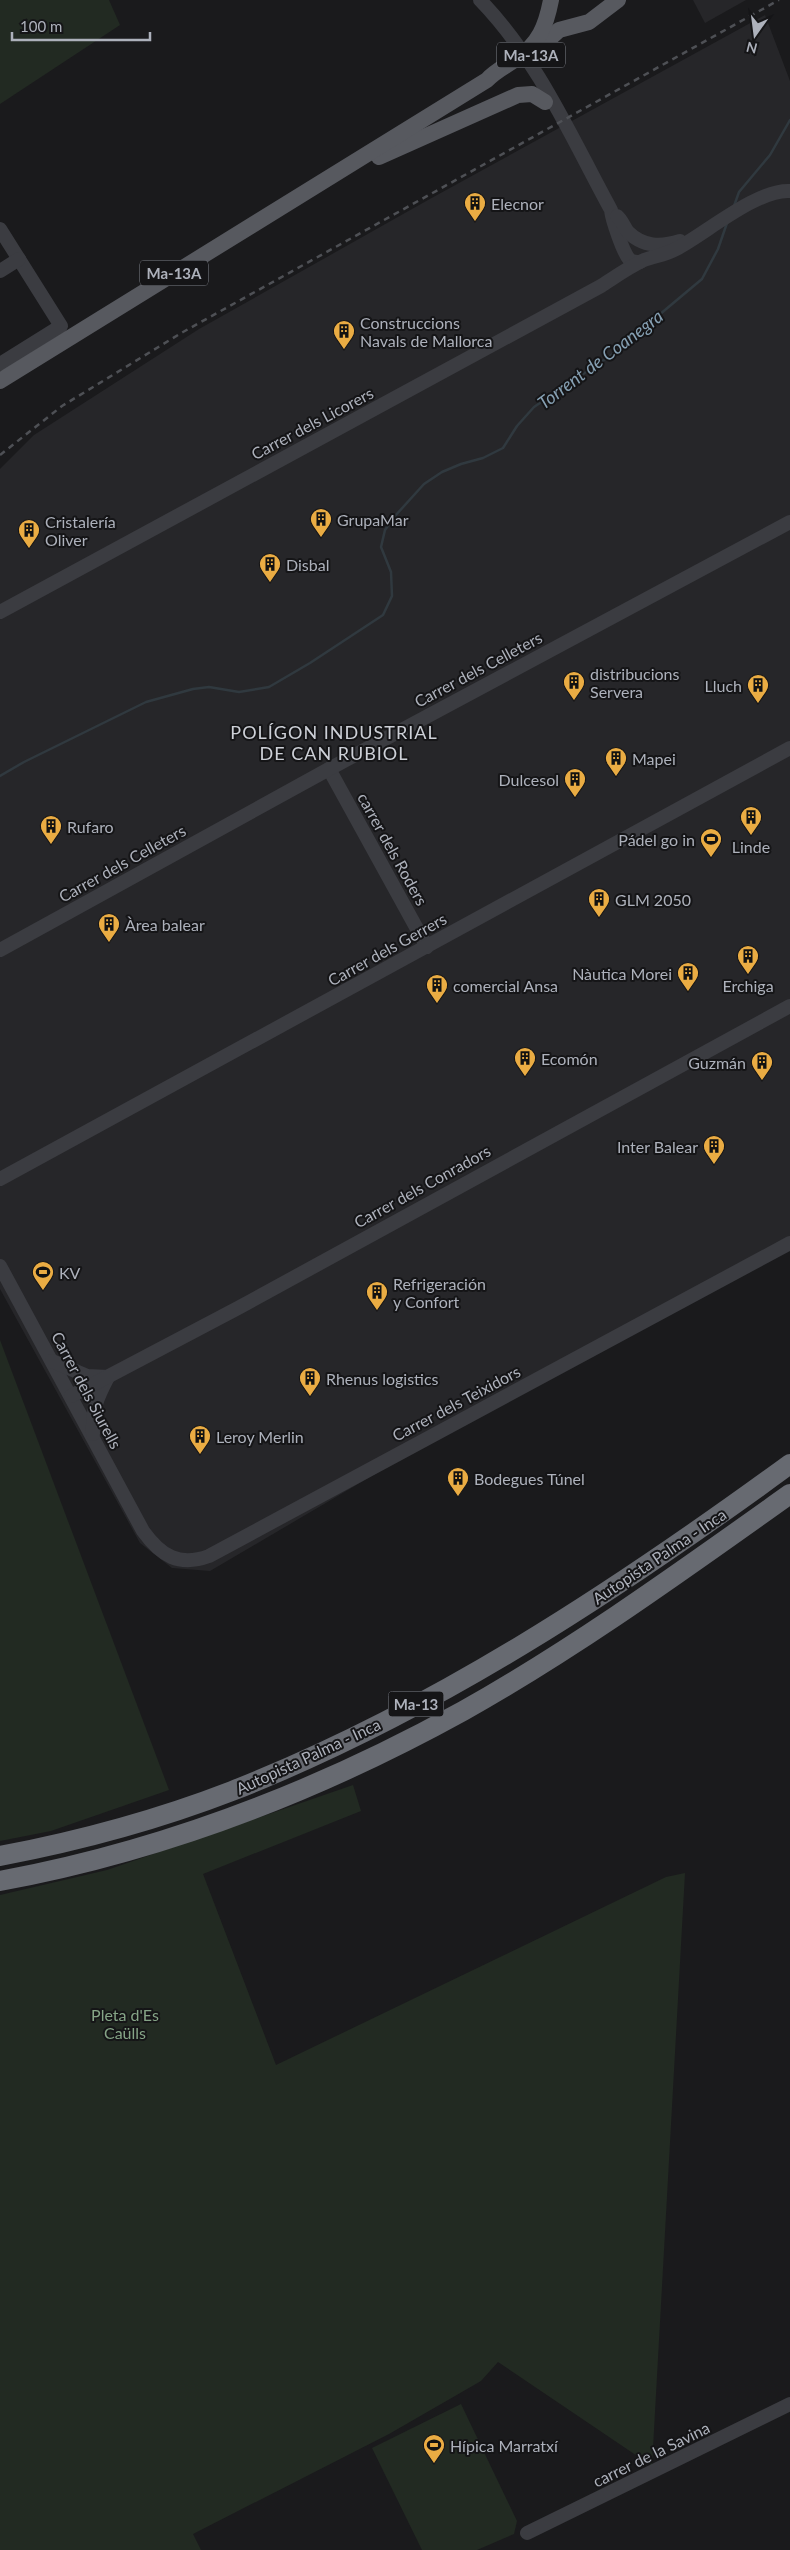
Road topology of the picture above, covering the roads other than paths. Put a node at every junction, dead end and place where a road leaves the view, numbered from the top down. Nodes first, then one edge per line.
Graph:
1 (480, 0) edge
2 (618, 0) edge
3 (550, 2) edge
4 (572, 26) junction
5 (487, 80) junction
6 (553, 108) junction
7 (348, 166) junction
8 (790, 190) edge
9 (611, 210) junction
10 (0, 229) edge
11 (627, 230) junction
12 (692, 238) junction
13 (19, 259) junction
14 (640, 262) junction
15 (0, 272) edge
16 (0, 364) edge
17 (0, 381) edge
18 (790, 522) edge
19 (0, 612) edge
20 (790, 748) edge
21 (329, 769) junction
22 (427, 947) junction
23 (0, 950) edge
24 (790, 1006) edge
25 (0, 1179) edge
26 (790, 1243) edge
27 (0, 1266) edge
28 (52, 1361) junction
29 (108, 1376) junction
30 (71, 1396) junction
31 (93, 1437) junction
32 (790, 1464) edge
33 (790, 1494) edge
34 (143, 1531) joint
35 (0, 1856) edge
36 (0, 1881) edge
37 (790, 2404) edge
38 (527, 2533) dead end

1 - 6 street
2 - 4 main road, Ma-13A
3 - 4 main road, Ma-13A
3 - 5 main road, Ma-13A
4 - 5 main road, Ma-13A
5 - 7 main road, Ma-13A
6 - 7 main road
6 - 9 street
7 - 17 main road, Ma-13A
8 - 12 street, Carrer dels Licorers
9 - 11 street
9 - 14 street
10 - 13 street
11 - 12 street
11 - 14 street
12 - 14 street, Carrer dels Licorers
13 - 15 street
13 - 16 street
14 - 19 street, Carrer dels Licorers
18 - 21 street, Carrer dels Celleters
20 - 22 street, Carrer dels Gerrers
21 - 22 street, carrer dels Roders
21 - 23 street, Carrer dels Celleters
22 - 25 street, Carrer dels Gerrers
24 - 29 street, Carrer dels Conradors
26 - 34 street, Carrer dels Teixidors
27 - 28 street, Carrer dels Siurells
28 - 29 street
28 - 30 street, Carrer dels Siurells
29 - 30 street, Carrer dels Conradors
29 - 31 street
30 - 31 street, Carrer dels Siurells
31 - 34 street, Carrer dels Siurells
32 - 35 highway, Autopista Palma - Inca / Ma-13
33 - 36 highway, Autopista Palma - Inca / Ma-13
37 - 38 street, carrer de la Savina

